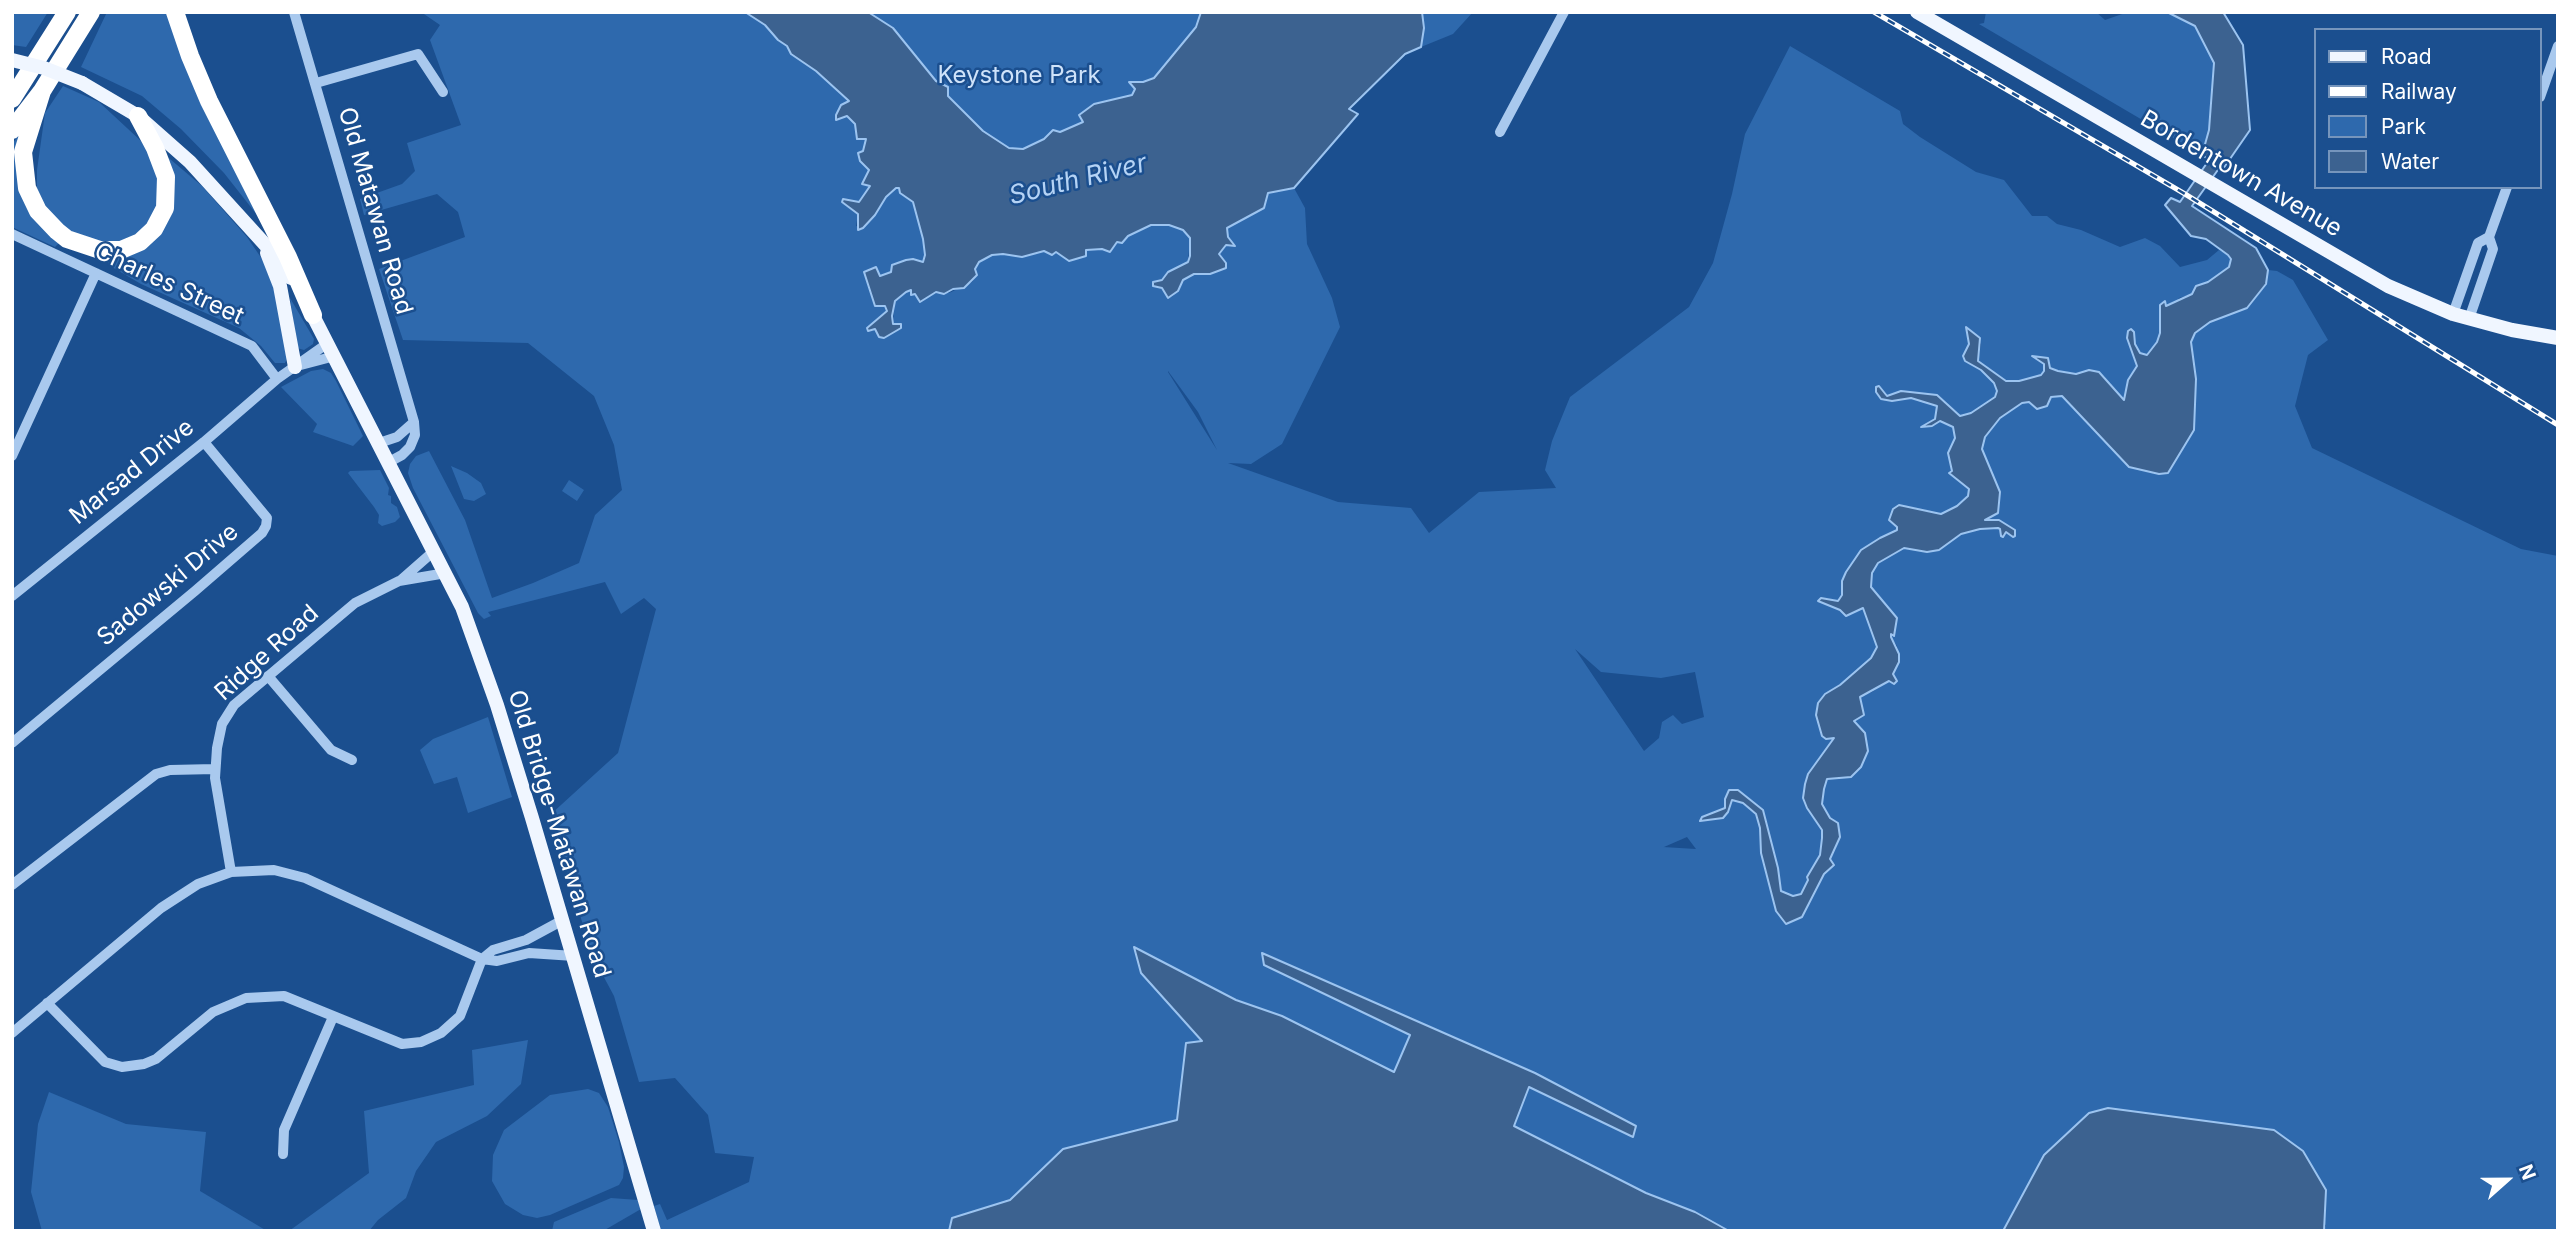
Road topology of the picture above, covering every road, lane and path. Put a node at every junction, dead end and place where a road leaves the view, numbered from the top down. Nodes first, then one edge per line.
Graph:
1 (67, 12) edge
2 (91, 12) edge
3 (175, 12) edge
4 (294, 12) edge
5 (1564, 12) edge
6 (1917, 12) edge
7 (2558, 46) edge
8 (12, 60) edge
9 (316, 83) junction
10 (42, 91) junction
11 (2542, 91) edge
12 (443, 92) dead end
13 (15, 94) edge
14 (138, 116) junction
15 (12, 130) edge
16 (1500, 132) dead end
17 (2506, 189) edge
18 (12, 234) edge
19 (2489, 237) junction
20 (264, 245) junction
21 (96, 273) junction
22 (2453, 314) junction
23 (313, 315) junction
24 (2469, 318) junction
25 (2558, 338) edge
26 (331, 349) junction
27 (295, 367) junction
28 (277, 379) junction
29 (414, 422) junction
30 (204, 442) junction
31 (379, 443) junction
32 (12, 456) edge
33 (389, 462) junction
34 (434, 551) junction
35 (446, 573) junction
36 (399, 582) junction
37 (12, 596) edge
38 (268, 676) junction
39 (12, 743) edge
40 (352, 760) dead end
41 (215, 769) junction
42 (231, 872) junction
43 (12, 886) edge
44 (563, 920) junction
45 (526, 940) junction
46 (529, 953) junction
47 (574, 956) junction
48 (482, 959) junction
49 (47, 1003) junction
50 (333, 1017) junction
51 (12, 1034) edge
52 (283, 1154) dead end
53 (654, 1231) edge

1 - 13 highway
2 - 10 highway
3 - 23 highway
4 - 9 street, Old Matawan Road
5 - 16 street
6 - 22 main road, Bordentown Avenue
7 - 11 street
8 - 14 main road, Old Bridge-Matawan Road, bridge
9 - 12 street
9 - 29 street, Old Matawan Road
10 - 14 highway
10 - 15 highway
14 - 20 main road, Old Bridge-Matawan Road
17 - 19 street
18 - 21 street, Charles Street
19 - 22 street
19 - 24 street
20 - 23 main road, Old Bridge-Matawan Road
20 - 27 main road
21 - 28 street, Charles Street
21 - 32 street
22 - 24 main road, Bordentown Avenue
23 - 26 main road, Old Bridge-Matawan Road
24 - 25 main road, Bordentown Avenue
26 - 27 street
26 - 31 main road, Old Bridge-Matawan Road
27 - 28 street
28 - 30 street, Marsad Drive
29 - 31 street
29 - 33 street
30 - 37 street, Marsad Drive
30 - 39 street, Sadowski Drive
31 - 33 main road, Old Bridge-Matawan Road
33 - 34 main road, Old Bridge-Matawan Road
34 - 35 main road, Old Bridge-Matawan Road
34 - 36 street, Ridge Road
35 - 36 street, Ridge Road
35 - 44 main road, Old Bridge-Matawan Road
36 - 38 street, Ridge Road
38 - 40 street
38 - 41 street, Ridge Road
41 - 42 street, Ridge Road
41 - 43 street
42 - 48 street
42 - 49 street
44 - 45 street
44 - 47 main road, Old Bridge-Matawan Road
45 - 46 street
45 - 48 street
46 - 47 street
46 - 48 street
47 - 53 main road, Old Bridge-Matawan Road
48 - 50 street
49 - 50 street
49 - 51 street
50 - 52 street

